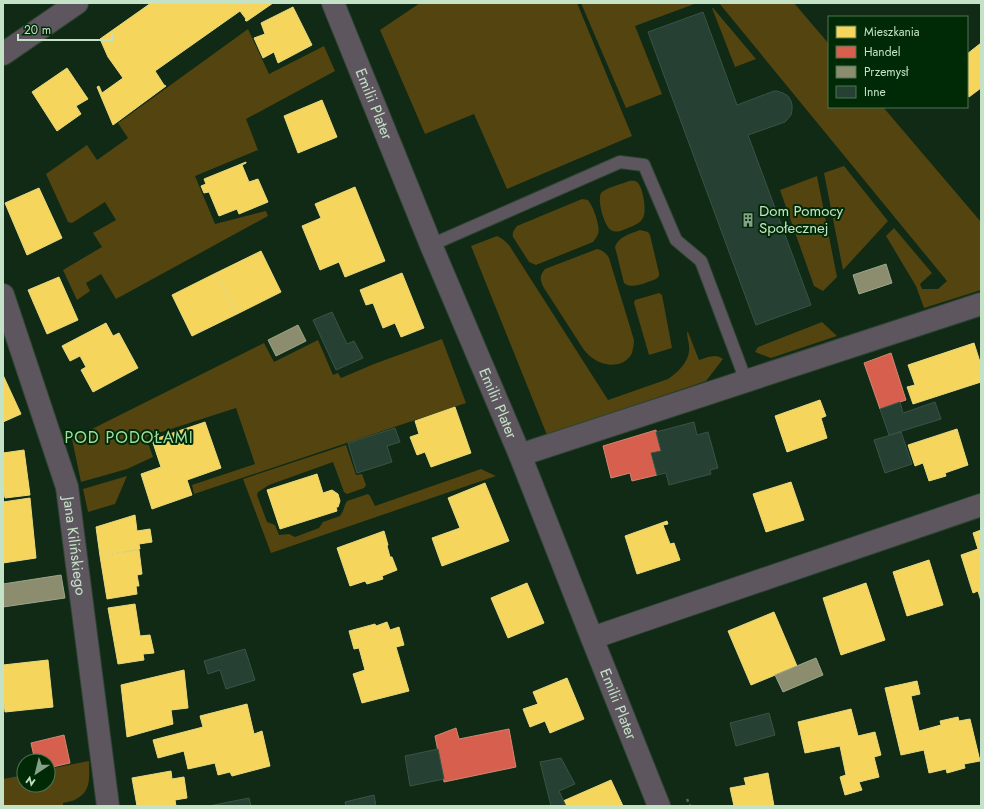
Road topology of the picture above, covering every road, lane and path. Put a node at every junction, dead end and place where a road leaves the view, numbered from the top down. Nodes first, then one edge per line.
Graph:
1 (77, 3) edge
2 (333, 3) edge
3 (3, 54) edge
4 (431, 245) junction
5 (3, 295) edge
6 (981, 304) edge
7 (746, 381) junction
8 (520, 455) junction
9 (981, 505) edge
10 (592, 638) junction
11 (108, 806) edge
12 (659, 806) edge

1 - 3 street
2 - 4 street, Emilii Plater
4 - 7 lane
4 - 8 street, Emilii Plater
5 - 11 street, Jana Kilińskiego
6 - 7 street
7 - 8 street
8 - 10 street, Emilii Plater
9 - 10 street
10 - 12 street, Emilii Plater

